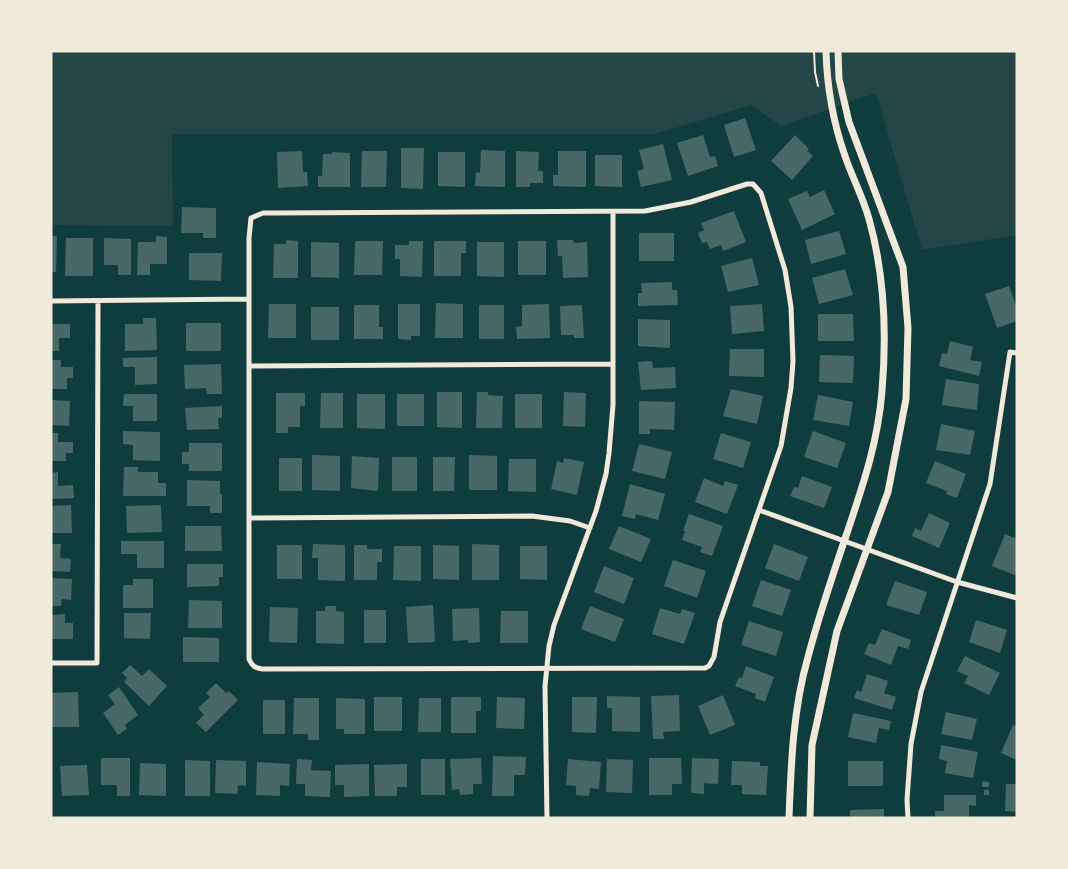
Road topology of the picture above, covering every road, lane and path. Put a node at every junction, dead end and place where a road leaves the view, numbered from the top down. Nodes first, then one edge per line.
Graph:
1 (826, 51) edge
2 (838, 51) edge
3 (613, 212) junction
4 (249, 299) junction
5 (51, 301) edge
6 (98, 301) junction
7 (1017, 353) edge
8 (613, 364) junction
9 (249, 366) junction
10 (759, 510) junction
11 (250, 518) junction
12 (590, 528) junction
13 (844, 540) junction
14 (867, 549) junction
15 (957, 582) junction
16 (1017, 598) edge
17 (51, 663) edge
18 (547, 668) junction
19 (547, 818) edge
20 (789, 818) edge
21 (810, 818) edge
22 (908, 818) edge

1 - 13 street
2 - 14 street
3 - 4 street
3 - 8 street
3 - 10 street
4 - 6 street
4 - 9 street
5 - 6 street
6 - 17 street
7 - 15 street
8 - 9 street
8 - 12 street
9 - 11 street
10 - 13 street
10 - 18 street
11 - 12 street
11 - 18 street
12 - 18 street
13 - 14 street
13 - 20 street
14 - 15 street
14 - 21 street
15 - 16 street
15 - 22 street
18 - 19 street

